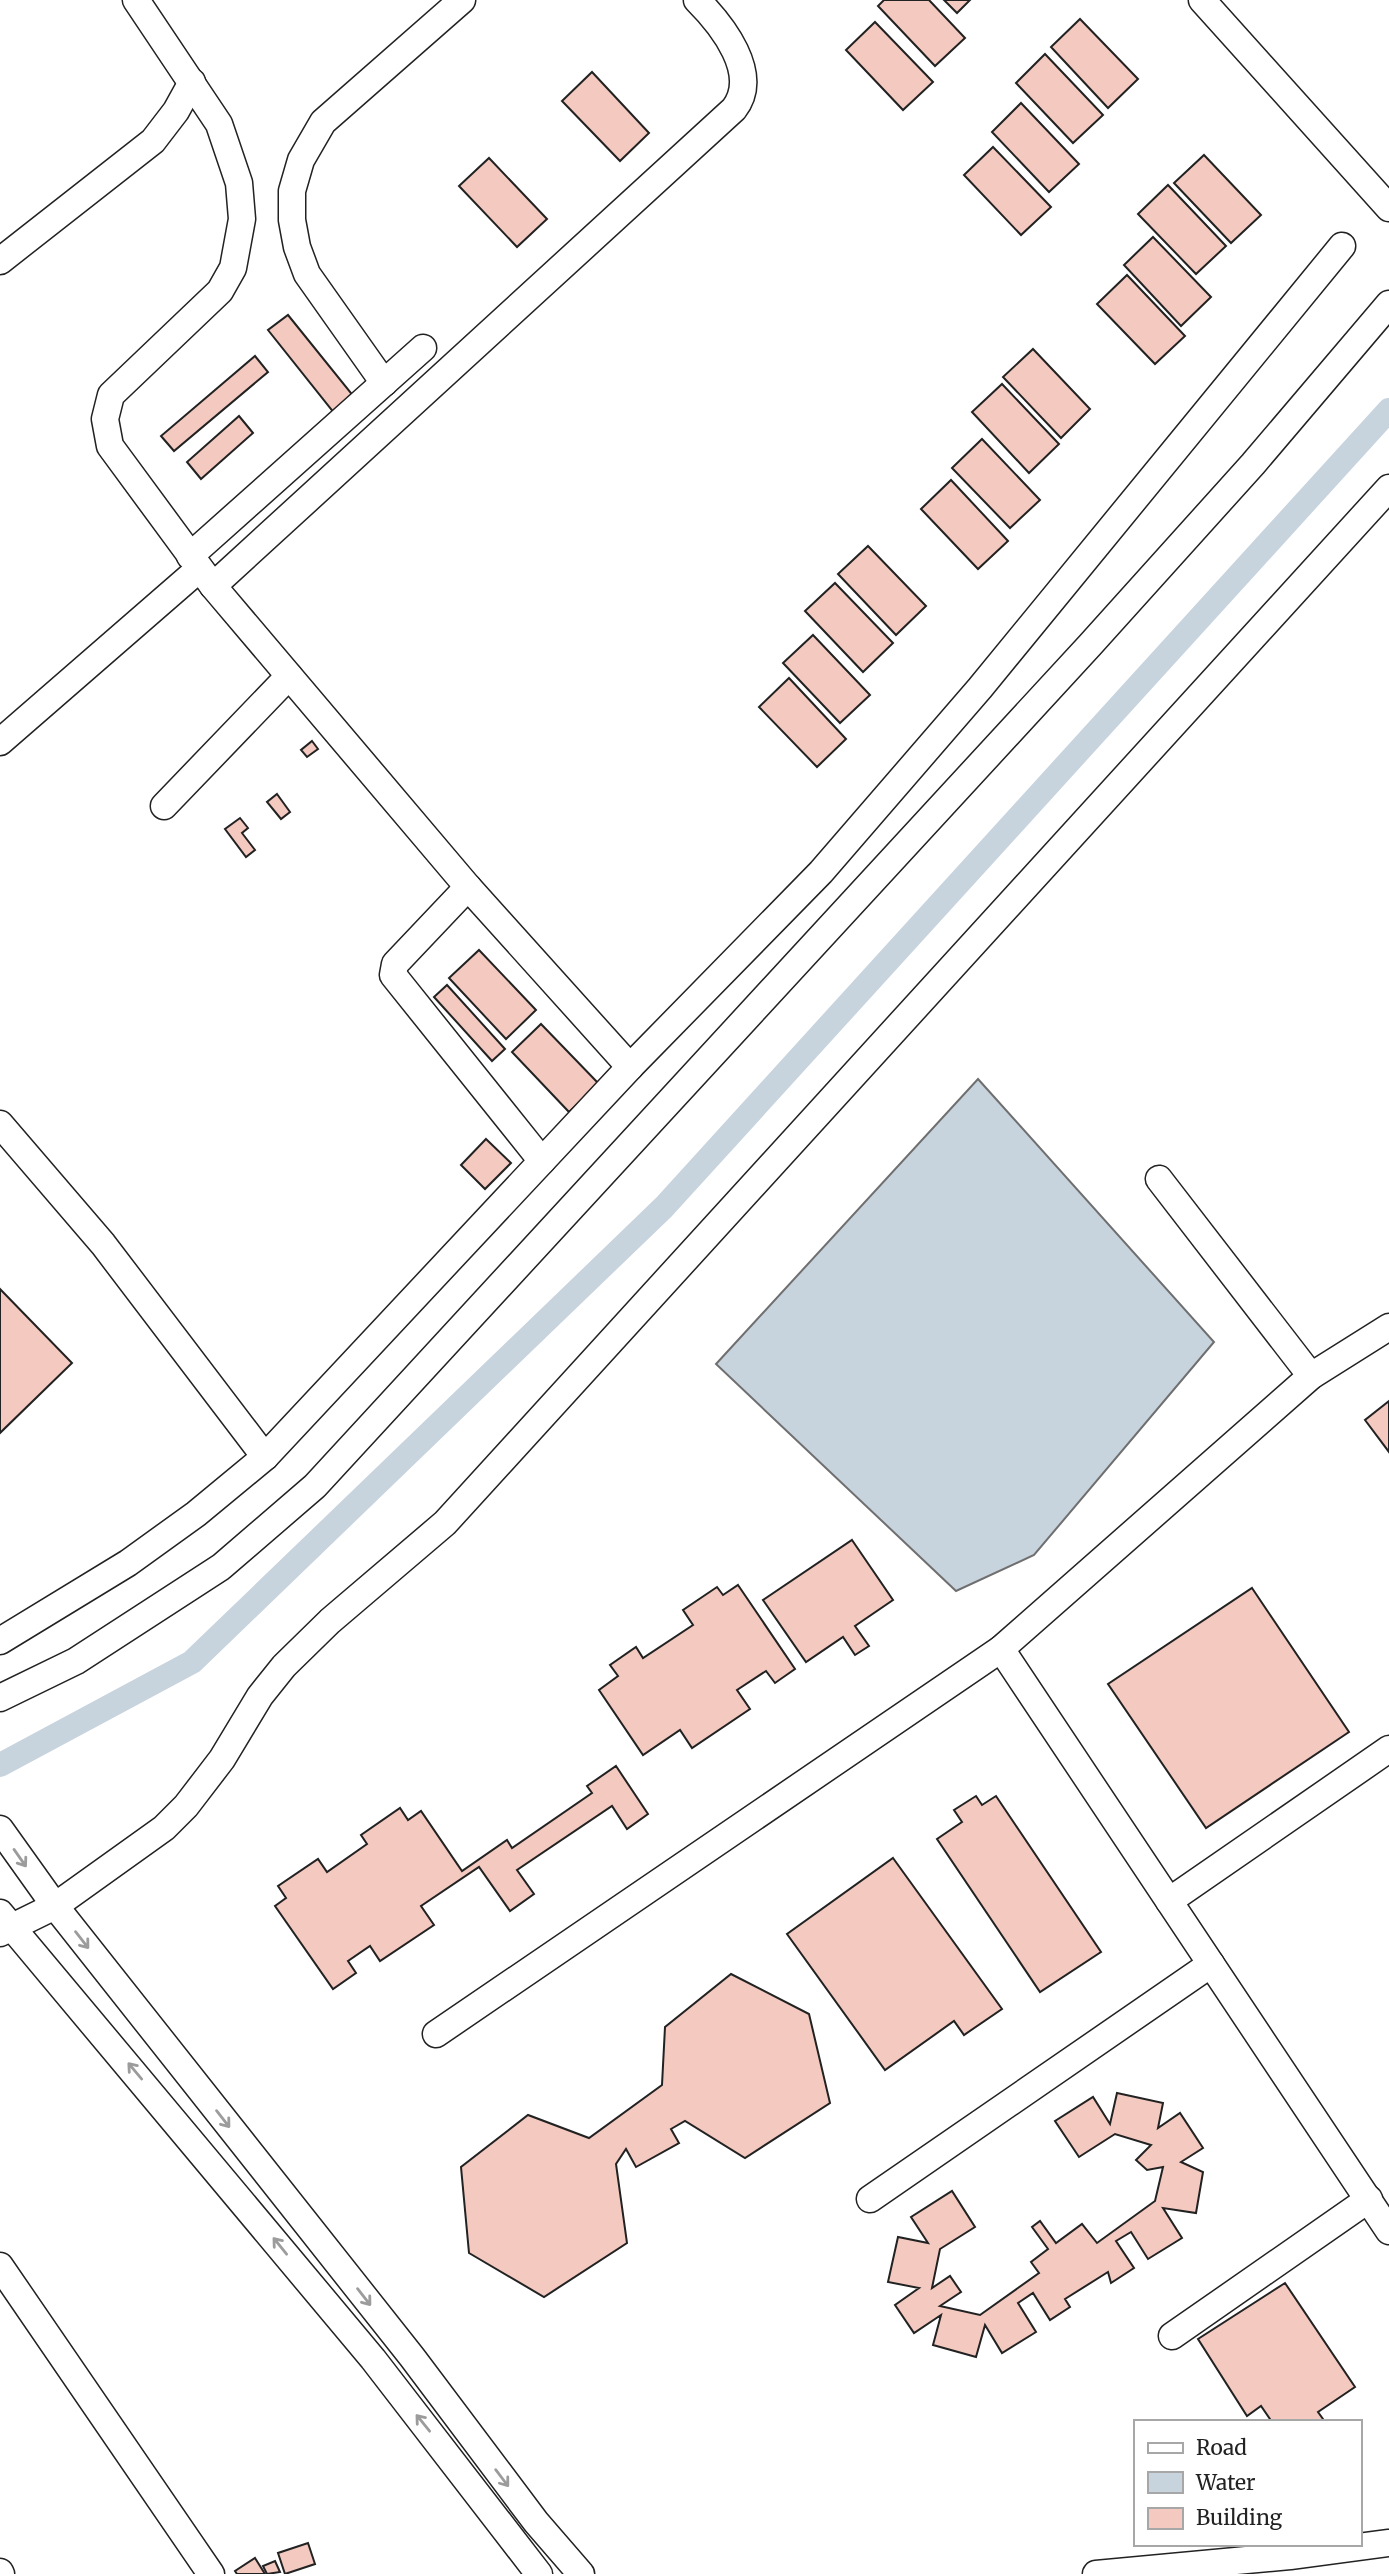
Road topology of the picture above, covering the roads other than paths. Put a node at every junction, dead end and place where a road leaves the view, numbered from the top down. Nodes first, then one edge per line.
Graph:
1 (136, 0) edge
2 (462, 0) edge
3 (697, 0) edge
4 (1202, 0) edge
5 (192, 82) junction
6 (1389, 208) edge
7 (1342, 246) dead end
8 (0, 261) edge
9 (1389, 304) edge
10 (423, 348) dead end
11 (384, 383) junction
12 (1389, 488) edge
13 (201, 570) junction
14 (289, 676) junction
15 (0, 742) edge
16 (164, 806) dead end
17 (468, 887) junction
18 (630, 1068) junction
19 (0, 1124) edge
20 (542, 1161) junction
21 (1159, 1179) dead end
22 (1389, 1327) edge
23 (1311, 1377) junction
24 (265, 1457) junction
25 (0, 1641) edge
26 (1001, 1649) junction
27 (0, 1698) edge
28 (1389, 1749) edge
29 (0, 1829) edge
30 (48, 1896) junction
31 (1169, 1901) junction
32 (5, 1925) edge
33 (1211, 1964) junction
34 (436, 2034) dead end
35 (870, 2199) dead end
36 (1369, 2199) junction
37 (1389, 2231) edge
38 (0, 2266) edge
39 (1172, 2336) dead end
40 (1389, 2543) edge
41 (211, 2574) edge
42 (539, 2574) edge
43 (581, 2574) edge
44 (1096, 2574) edge

1 - 5 street
2 - 11 street
3 - 13 street
4 - 6 street
5 - 8 street
5 - 13 street
7 - 18 street
9 - 27 street
10 - 11 street
11 - 13 street
12 - 30 street
13 - 14 street
13 - 15 street
14 - 16 street
14 - 17 street
17 - 18 street
17 - 20 street
18 - 20 street
19 - 24 street
20 - 24 street
21 - 23 street
22 - 23 street
23 - 26 street
24 - 25 street
26 - 31 street
26 - 34 street
28 - 31 street
29 -> 30 street
30 - 32 street
30 -> 43 street
31 - 33 street
42 -> 32 street
33 - 35 street
33 - 36 street
36 - 37 street
36 - 39 street
38 - 41 street
40 - 44 street

